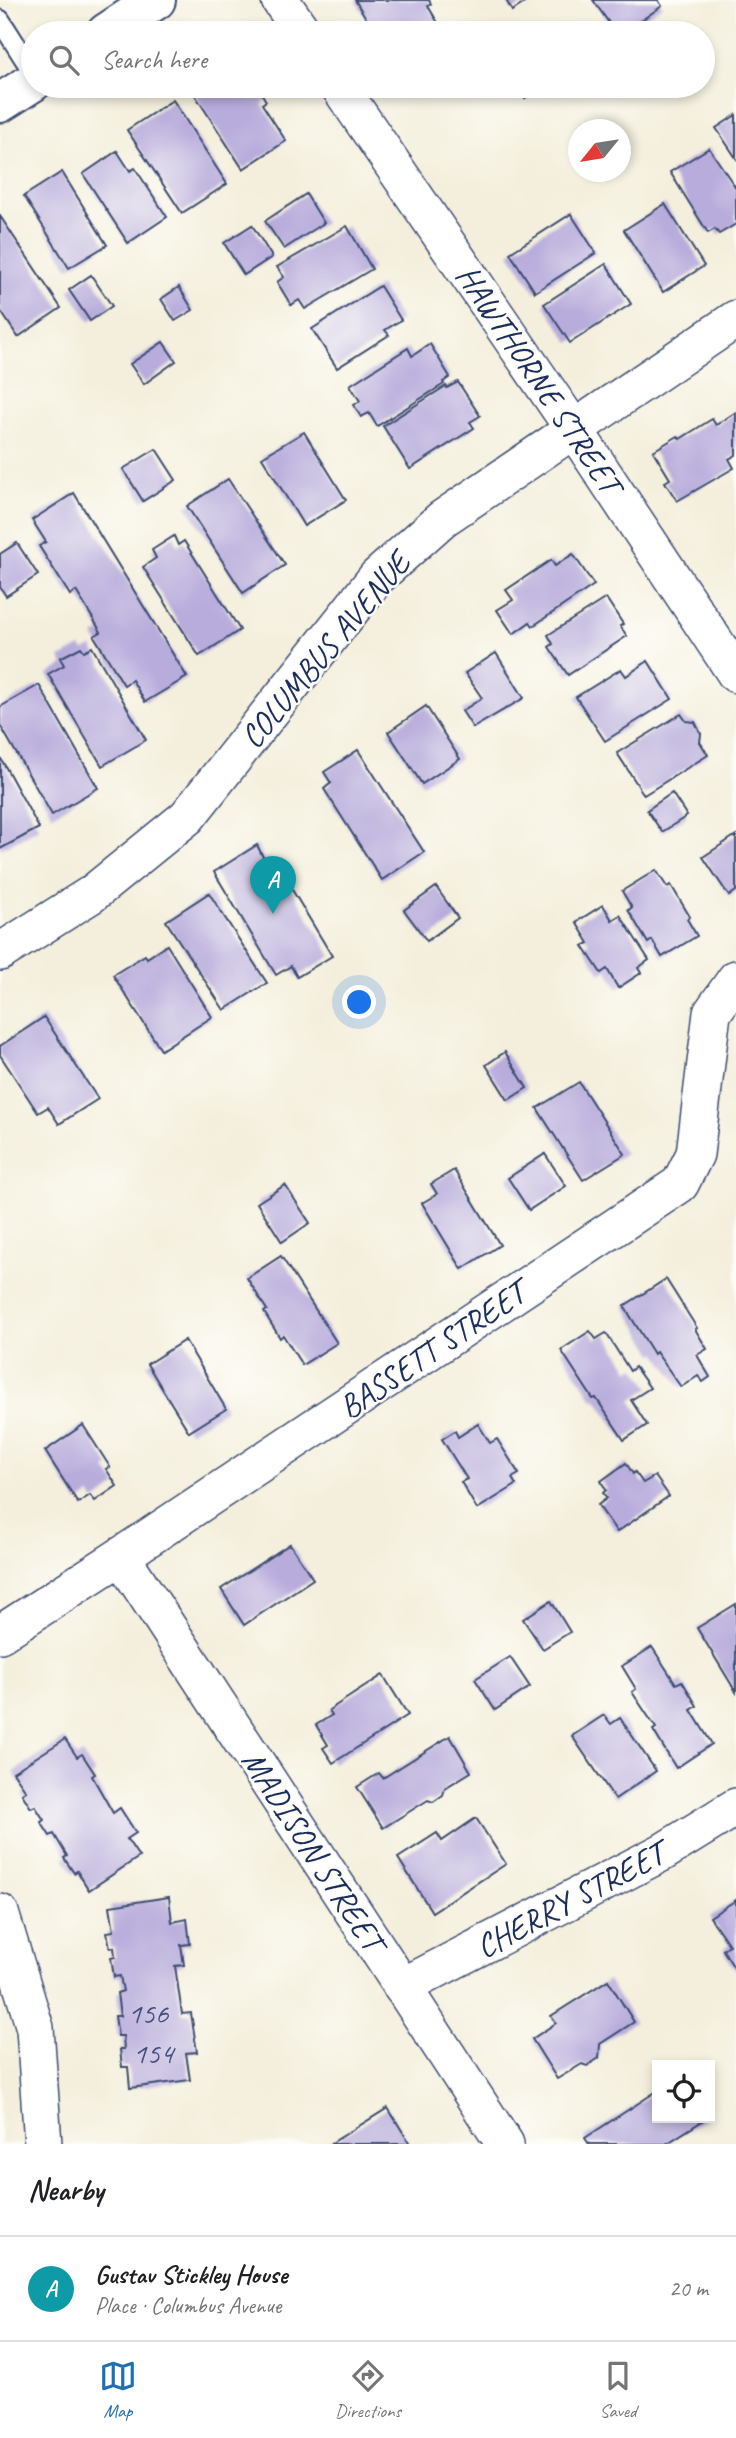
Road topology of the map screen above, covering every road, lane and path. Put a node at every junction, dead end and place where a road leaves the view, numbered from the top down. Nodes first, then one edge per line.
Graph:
1 (156, 0) edge
2 (280, 0) edge
3 (0, 20) edge
4 (124, 21) edge
5 (295, 21) edge
6 (21, 53) edge
7 (21, 90) edge
8 (347, 98) edge
9 (0, 103) edge
10 (736, 319) edge
11 (573, 428) junction
12 (736, 674) edge
13 (0, 952) edge
14 (736, 979) edge
15 (121, 1556) junction
16 (0, 1634) edge
17 (736, 1807) edge
18 (0, 1913) edge
19 (402, 1987) junction
20 (43, 2144) edge
21 (505, 2144) edge

1 - 4 street
2 - 5 street
3 - 6 lane
7 - 9 street
8 - 11 street, HAWTHORNE STREET
10 - 11 street, COLUMBUS AVENUE
11 - 12 street, HAWTHORNE STREET
11 - 13 street, COLUMBUS AVENUE
14 - 15 street, BASSETT STREET
15 - 16 street, BASSETT STREET
15 - 19 street, MADISON STREET
17 - 19 street, CHERRY STREET
18 - 20 street
19 - 21 street, MADISON STREET

